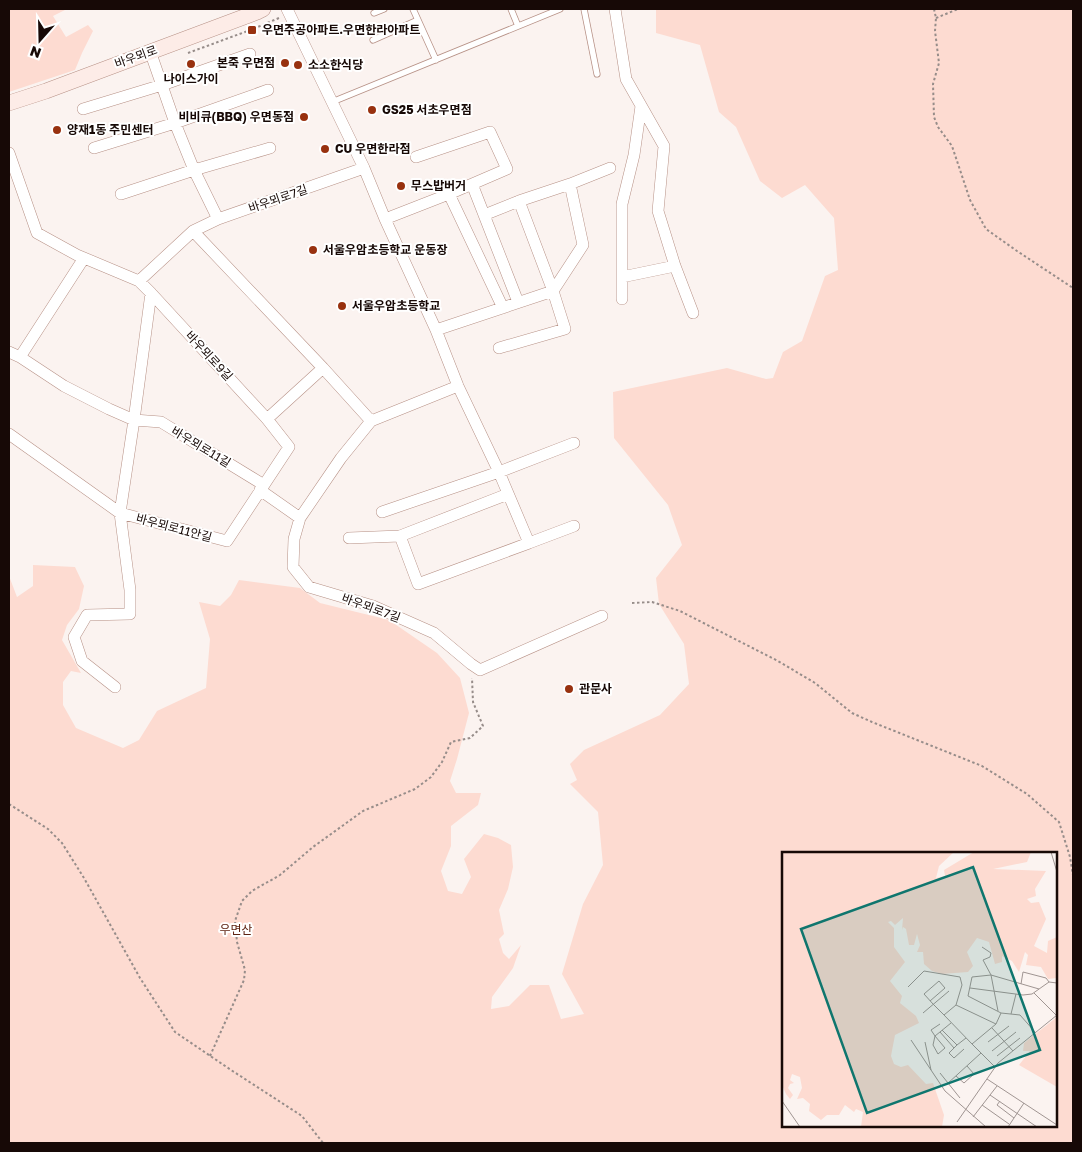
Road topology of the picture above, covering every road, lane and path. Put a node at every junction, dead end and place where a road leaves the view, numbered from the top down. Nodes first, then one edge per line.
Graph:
1 (263, 9) edge
2 (287, 9) edge
3 (384, 9) edge
4 (413, 9) edge
5 (511, 9) edge
6 (560, 9) edge
7 (584, 9) edge
8 (615, 9) edge
9 (934, 9) edge
10 (958, 9) edge
11 (374, 13) dead end
12 (936, 18) junction
13 (418, 20) junction
14 (518, 26) junction
15 (373, 40) dead end
16 (150, 52) junction
17 (250, 54) dead end
18 (436, 60) junction
19 (597, 74) dead end
20 (162, 85) junction
21 (268, 90) dead end
22 (332, 102) junction
23 (9, 103) edge
24 (641, 106) junction
25 (83, 108) dead end
26 (175, 123) junction
27 (94, 148) dead end
28 (270, 148) dead end
29 (9, 153) edge
30 (416, 157) dead end
31 (364, 168) junction
32 (610, 168) dead end
33 (194, 170) junction
34 (472, 184) junction
35 (570, 184) junction
36 (121, 194) dead end
37 (449, 194) junction
38 (519, 200) junction
39 (484, 215) junction
40 (385, 219) junction
41 (218, 220) junction
42 (193, 231) junction
43 (84, 258) junction
44 (676, 266) junction
45 (622, 277) junction
46 (139, 281) junction
47 (1073, 288) edge
48 (554, 290) junction
49 (151, 293) junction
50 (622, 299) dead end
51 (518, 302) junction
52 (503, 308) junction
53 (692, 313) dead end
54 (436, 330) junction
55 (499, 348) dead end
56 (9, 352) edge
57 (20, 358) junction
58 (323, 368) junction
59 (458, 386) junction
60 (267, 419) junction
61 (134, 420) junction
62 (371, 421) junction
63 (9, 434) edge
64 (574, 443) dead end
65 (499, 472) junction
66 (262, 488) junction
67 (508, 494) junction
68 (382, 512) dead end
69 (120, 514) junction
70 (300, 518) junction
71 (574, 526) dead end
72 (400, 536) junction
73 (349, 538) dead end
74 (529, 544) junction
75 (632, 603) dead end
76 (602, 616) dead end
77 (471, 664) junction
78 (115, 687) dead end
79 (9, 804) edge
80 (1073, 875) edge
81 (210, 1056) junction
82 (324, 1143) edge

1 - 16 street, 바우뫼로
2 - 22 street
3 - 11 lane
4 - 13 lane
5 - 14 lane
6 - 14 lane
7 - 19 lane
8 - 24 street
9 - 12 path
10 - 12 path
12 - 47 path
13 - 15 lane
13 - 18 lane
14 - 18 lane
16 - 20 street
16 - 23 street, 바우뫼로
17 - 20 street
18 - 22 lane
20 - 25 street
20 - 26 street
21 - 26 street
22 - 31 street
24 - 44 street
24 - 45 street
26 - 27 street
26 - 33 street
28 - 33 street
29 - 43 street, 바우뫼로9길
30 - 34 street
31 - 40 street
31 - 41 street, 바우뫼로7길
32 - 35 street
33 - 36 street
33 - 41 street
34 - 37 street
34 - 39 street
35 - 38 street
35 - 48 street
37 - 40 street
37 - 52 street
38 - 39 street
38 - 48 street
39 - 51 street
40 - 54 street
41 - 42 street, 바우뫼로7길
42 - 46 street, 바우뫼로7길
42 - 58 street
43 - 46 street, 바우뫼로9길
43 - 57 street
44 - 45 street
44 - 53 street
45 - 50 street
46 - 49 street, 바우뫼로9길
48 - 51 street
48 - 55 street
49 - 60 street, 바우뫼로9길
49 - 61 street
51 - 52 street
52 - 54 street
54 - 59 street
56 - 57 street, 바우뫼로11길
57 - 61 street, 바우뫼로11길
58 - 60 street
58 - 62 street
59 - 62 street, 바우뫼로7길
59 - 65 street
60 - 66 street, 바우뫼로9길
61 - 66 street, 바우뫼로11길
61 - 69 street
62 - 70 street, 바우뫼로7길
63 - 69 street, 바우뫼로11안길
64 - 65 street
65 - 67 street
65 - 68 street
66 - 69 street, 바우뫼로11안길
66 - 70 street, 바우뫼로11길
67 - 72 street
67 - 74 street
69 - 78 street, 바우뫼로11안길
70 - 77 street, 바우뫼로7길
71 - 74 street
72 - 73 street
72 - 74 street
75 - 80 path
76 - 77 street
77 - 81 path
79 - 81 path
81 - 82 path

